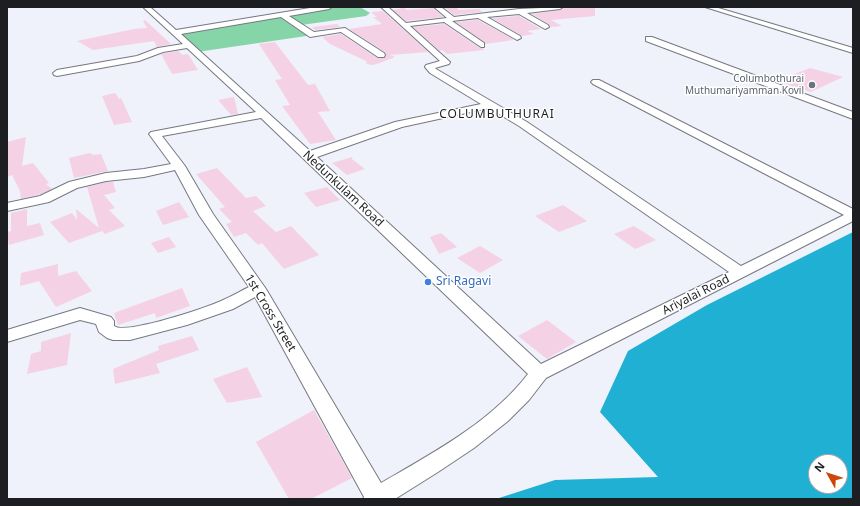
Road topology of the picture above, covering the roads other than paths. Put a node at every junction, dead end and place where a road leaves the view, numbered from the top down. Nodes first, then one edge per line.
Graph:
1 (146, 7) edge
2 (329, 7) edge
3 (384, 7) edge
4 (437, 7) edge
5 (560, 7) edge
6 (708, 7) edge
7 (519, 11) junction
8 (283, 15) junction
9 (479, 16) junction
10 (450, 19) junction
11 (404, 25) junction
12 (545, 27) dead end
13 (176, 32) junction
14 (517, 38) dead end
15 (649, 39) dead end
16 (189, 44) junction
17 (481, 45) dead end
18 (853, 50) edge
19 (381, 54) dead end
20 (57, 73) dead end
21 (596, 82) dead end
22 (489, 105) junction
23 (264, 114) junction
24 (853, 116) edge
25 (308, 156) junction
26 (179, 166) junction
27 (7, 207) edge
28 (853, 215) edge
29 (740, 272) junction
30 (258, 289) junction
31 (7, 336) edge
32 (539, 373) junction
33 (376, 499) edge

1 - 13 street, Nedunkulam Road
2 - 8 street
3 - 11 street
4 - 10 street
5 - 7 street
6 - 18 street
7 - 9 street
7 - 12 street
8 - 13 street
8 - 19 street
9 - 10 street
9 - 14 street
10 - 11 street
10 - 17 street
11 - 22 street
13 - 16 street, Nedunkulam Road
15 - 24 street
16 - 20 street
16 - 23 street, Nedunkulam Road
21 - 28 street
22 - 25 street
22 - 29 street
23 - 25 street, Nedunkulam Road
23 - 26 street, 1st Cross Street
25 - 32 street, Nedunkulam Road
26 - 27 street
26 - 30 street, 1st Cross Street
28 - 29 street, Ariyalai Road
29 - 32 street, Ariyalai Road
30 - 31 street
30 - 33 street, 1st Cross Street
32 - 33 street

